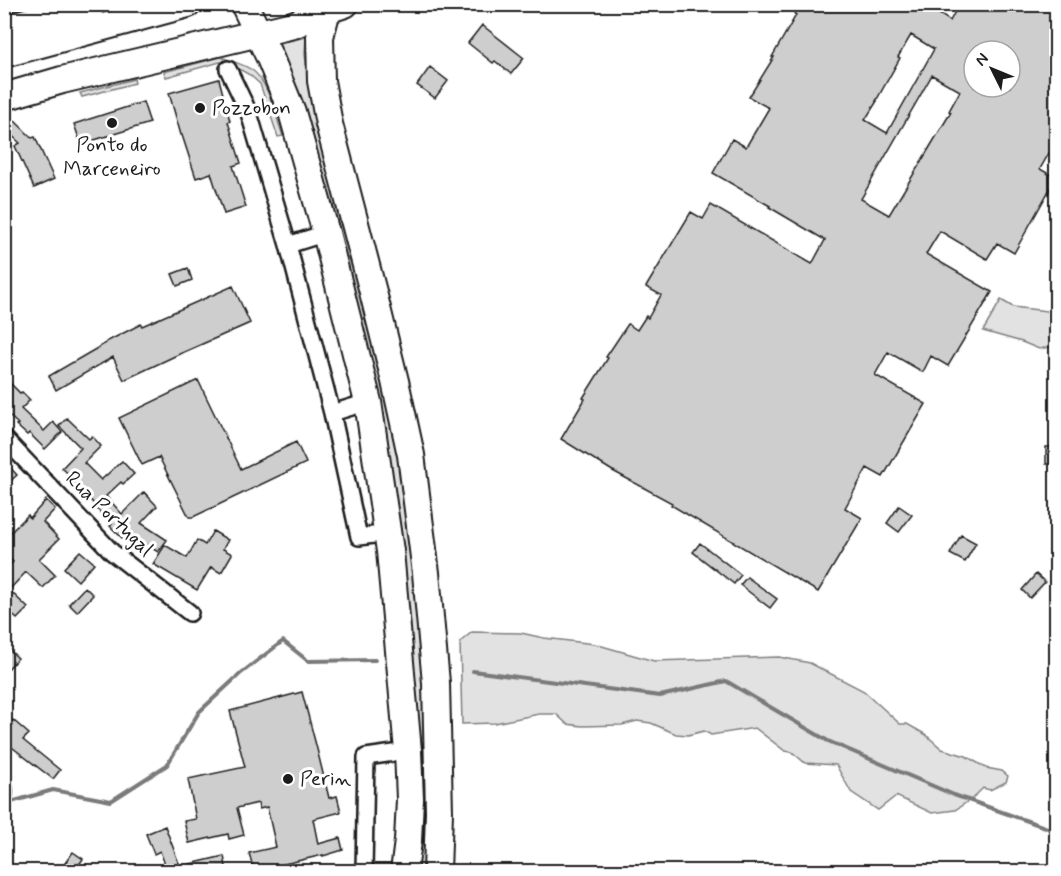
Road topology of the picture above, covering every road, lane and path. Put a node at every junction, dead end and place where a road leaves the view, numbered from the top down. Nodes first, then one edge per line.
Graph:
1 (40, 4) edge
2 (93, 4) edge
3 (188, 4) edge
4 (244, 4) edge
5 (333, 6) edge
6 (4, 15) edge
7 (4, 28) edge
8 (258, 33) junction
9 (4, 54) edge
10 (228, 69) dead end
11 (4, 97) edge
12 (326, 233) junction
13 (288, 245) junction
14 (368, 402) junction
15 (332, 413) junction
16 (4, 438) edge
17 (388, 533) junction
18 (190, 613) dead end
19 (408, 751) junction
20 (364, 872) edge
21 (404, 872) edge
22 (437, 872) edge

1 - 6 highway
2 - 7 highway
3 - 9 highway
4 - 8 highway
5 - 8 highway
5 - 22 highway
8 - 11 highway
8 - 12 highway
10 - 13 street
12 - 13 street
12 - 14 highway
13 - 15 street
14 - 15 street
14 - 17 highway
15 - 17 street
16 - 18 street, Rua Portugal
17 - 19 highway
19 - 20 street
19 - 21 highway

